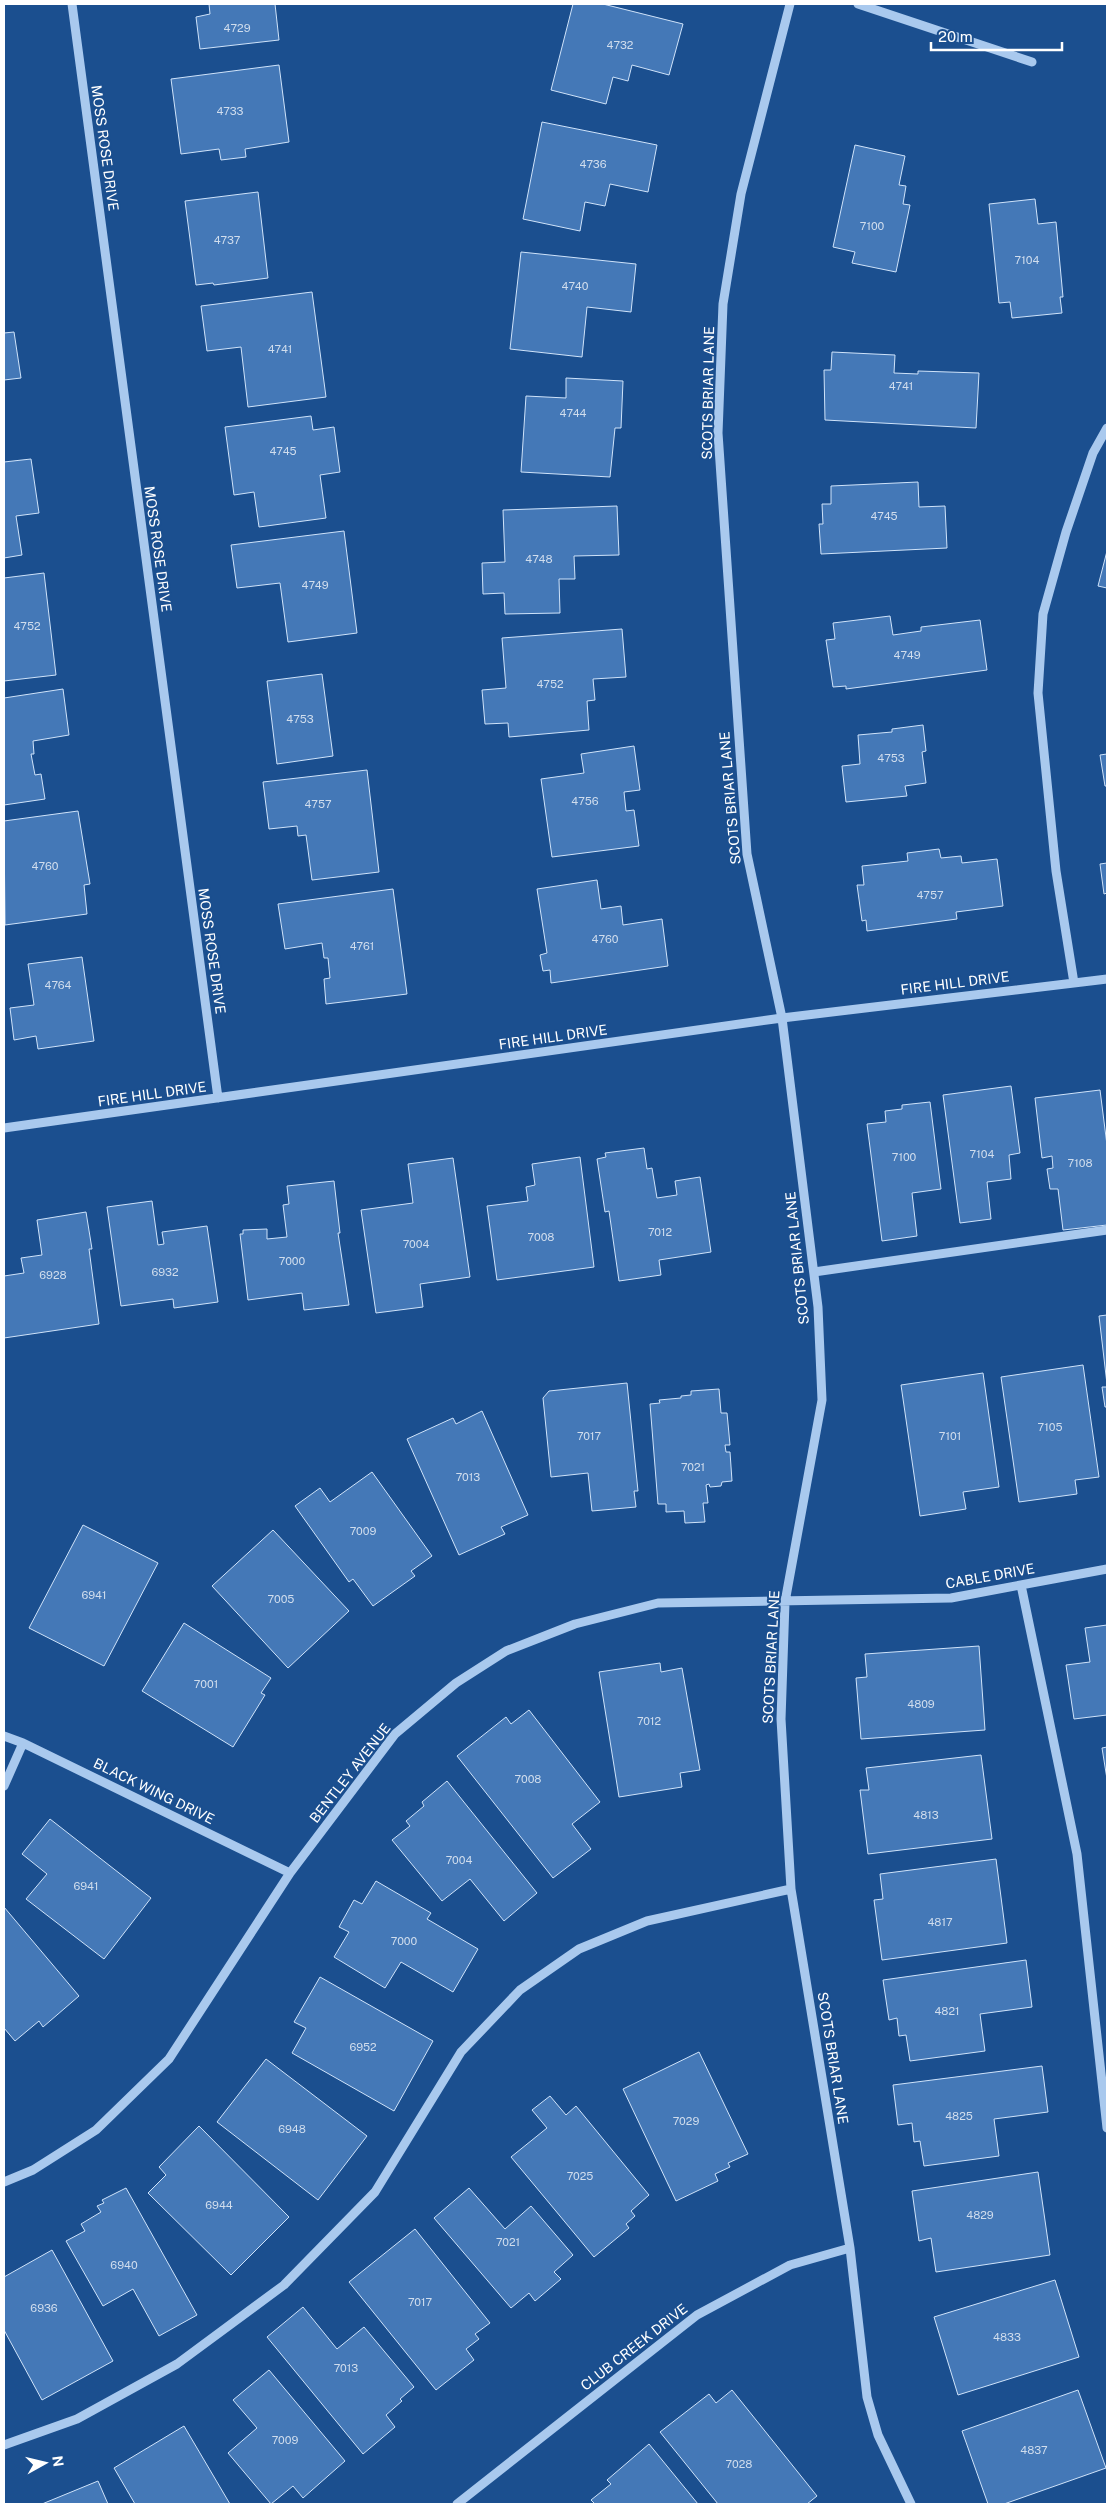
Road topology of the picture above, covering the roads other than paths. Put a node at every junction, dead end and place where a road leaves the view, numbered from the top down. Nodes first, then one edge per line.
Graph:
1 (72, 4) edge
2 (790, 4) edge
3 (858, 4) edge
4 (1032, 62) dead end
5 (1107, 428) edge
6 (1107, 979) edge
7 (1074, 983) junction
8 (782, 1018) junction
9 (218, 1098) junction
10 (4, 1128) edge
11 (1107, 1230) edge
12 (814, 1272) junction
13 (1107, 1569) edge
14 (1021, 1585) junction
15 (876, 1600) joint
16 (785, 1602) junction
17 (4, 1736) edge
18 (23, 1743) junction
19 (4, 1786) edge
20 (290, 1873) junction
21 (791, 1889) junction
22 (1107, 2128) edge
23 (4, 2182) edge
24 (850, 2248) junction
25 (4, 2445) edge
26 (457, 2504) edge
27 (911, 2504) edge

1 - 9 street, MOSS ROSE DRIVE
2 - 8 street, SCOTS BRIAR LANE
3 - 4 street
5 - 7 street
6 - 7 street, FIRE HILL DRIVE
7 - 8 street, FIRE HILL DRIVE
8 - 9 street, FIRE HILL DRIVE
8 - 12 street, SCOTS BRIAR LANE
9 - 10 street, FIRE HILL DRIVE
11 - 12 street
12 - 16 street, SCOTS BRIAR LANE
13 - 14 street, CABLE DRIVE
14 - 15 street, CABLE DRIVE
14 - 22 street
15 - 16 street, BENTLEY AVENUE
16 - 20 street, BENTLEY AVENUE
16 - 21 street, SCOTS BRIAR LANE
17 - 18 street, BLACK WING DRIVE
18 - 19 street
18 - 20 street, BLACK WING DRIVE
20 - 23 street, BENTLEY AVENUE
21 - 24 street, SCOTS BRIAR LANE
21 - 25 street
24 - 26 street, CLUB CREEK DRIVE
24 - 27 street, SCOTS BRIAR LANE

